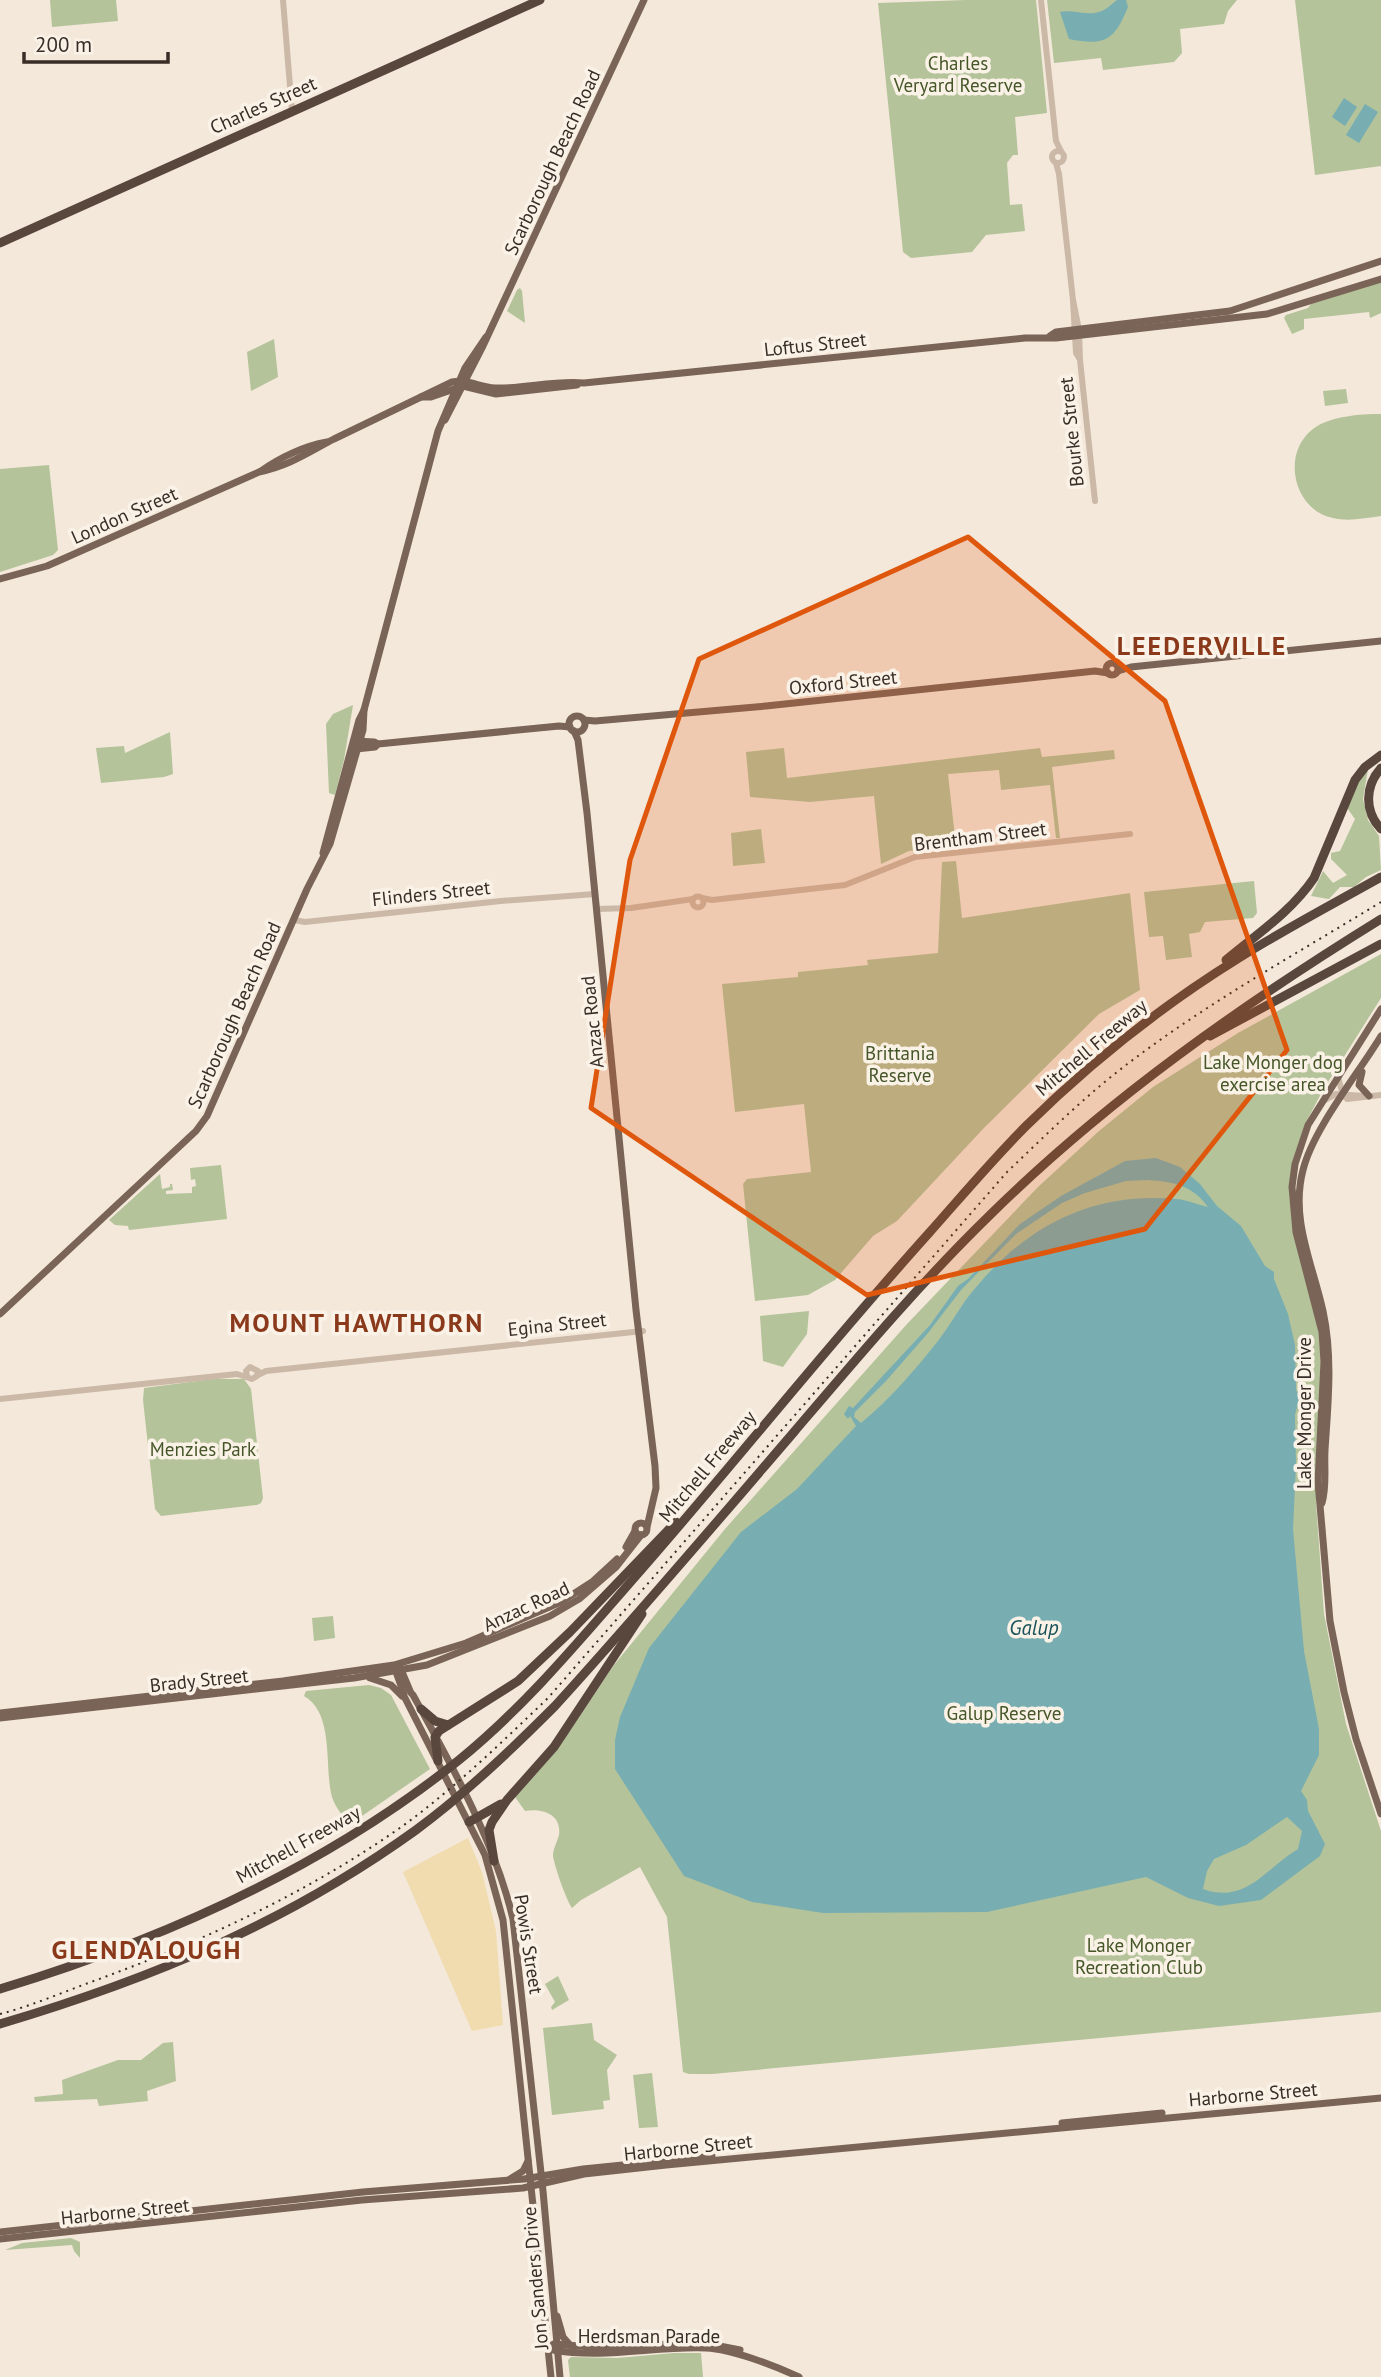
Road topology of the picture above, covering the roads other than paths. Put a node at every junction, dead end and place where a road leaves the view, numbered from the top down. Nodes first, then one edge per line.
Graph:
1 (284, 0) edge
2 (540, 0) edge
3 (644, 0) edge
4 (1041, 0) edge
5 (292, 111) junction
6 (1057, 152) junction
7 (1059, 162) junction
8 (0, 243) edge
9 (1381, 261) edge
10 (1381, 279) edge
11 (1077, 333) junction
12 (461, 384) junction
13 (421, 397) junction
14 (431, 397) junction
15 (445, 412) junction
16 (441, 426) junction
17 (1095, 501) dead end
18 (0, 579) edge
19 (1381, 641) edge
20 (577, 726) junction
21 (355, 745) junction
22 (1381, 755) edge
23 (1381, 768) edge
24 (1379, 828) edge
25 (1130, 834) dead end
26 (1381, 877) edge
27 (595, 891) junction
28 (597, 912) junction
29 (1381, 919) edge
30 (294, 920) junction
31 (1381, 944) edge
32 (1188, 992) junction
33 (1381, 1009) edge
34 (1381, 1036) edge
35 (1190, 1046) junction
36 (1371, 1052) junction
37 (1338, 1075) junction
38 (1343, 1095) junction
39 (1381, 1095) edge
40 (1367, 1096) junction
41 (1322, 1102) junction
42 (0, 1314) edge
43 (641, 1331) junction
44 (0, 1399) edge
45 (735, 1459) junction
46 (1321, 1507) junction
47 (638, 1533) junction
48 (656, 1591) junction
49 (428, 1665) junction
50 (397, 1668) junction
51 (359, 1677) junction
52 (407, 1685) junction
53 (407, 1697) junction
54 (421, 1709) junction
55 (0, 1713) edge
56 (0, 1718) edge
57 (448, 1726) junction
58 (435, 1737) junction
59 (438, 1761) junction
60 (507, 1800) junction
61 (1381, 1814) edge
62 (473, 1820) junction
63 (494, 1861) junction
64 (0, 1989) edge
65 (0, 2024) edge
66 (1381, 2095) edge
67 (538, 2142) junction
68 (529, 2157) junction
69 (556, 2173) junction
70 (509, 2180) junction
71 (542, 2180) junction
72 (531, 2182) junction
73 (310, 2197) junction
74 (311, 2207) junction
75 (156, 2214) junction
76 (157, 2223) junction
77 (0, 2232) edge
78 (0, 2239) edge
79 (553, 2302) junction
80 (547, 2346) junction
81 (571, 2346) junction
82 (557, 2347) junction
83 (788, 2372) junction
84 (551, 2377) edge
85 (560, 2377) edge
86 (799, 2377) edge

1 - 5 street
2 - 5 highway, Charles Street
3 - 12 main road, Scarborough Beach Road
4 - 6 street
5 - 8 highway, Charles Street
6 - 7 street
6 - 7 street
7 - 11 street, Bourke Street
9 - 11 main road, Loftus Street
10 - 11 main road, Loftus Street
11 - 12 main road, Loftus Street
11 - 17 street, Bourke Street
12 - 13 main road, London Street
12 - 14 main road, London Street
12 - 15 main road, Scarborough Beach Road
12 - 16 main road, Scarborough Beach Road
13 - 14 main road, London Street
13 - 18 main road, London Street
14 - 15 main road
15 - 16 main road, Scarborough Beach Road
16 - 21 main road, Scarborough Beach Road
19 - 20 main road, Oxford Street
20 - 21 main road
20 - 27 main road, Anzac Road
21 - 30 main road, Scarborough Beach Road
22 - 32 highway
23 - 24 highway
25 - 28 street, Brentham Street
26 - 32 highway, Mitchell Freeway
27 - 28 main road, Anzac Road
27 - 30 street, Flinders Street
28 - 43 main road, Anzac Road
29 - 35 highway
30 - 42 main road, Scarborough Beach Road
31 - 35 highway
32 - 45 highway, Mitchell Freeway
33 - 37 main road, Lake Monger Drive
34 - 36 main road, Lake Monger Drive
35 - 48 highway
36 - 38 main road, Lake Monger Drive
36 - 40 main road
37 - 38 street
37 - 41 main road, Lake Monger Drive
38 - 40 street
38 - 41 street
38 - 46 main road, Lake Monger Drive
39 - 40 street
41 - 46 main road, Lake Monger Drive
43 - 44 street, Egina Street
43 - 47 main road, Anzac Road
45 - 57 highway
45 - 64 highway, Mitchell Freeway
46 - 61 main road, Lake Monger Drive
47 - 49 main road, Anzac Road
47 - 50 main road, Anzac Road
48 - 60 highway
48 - 65 highway
49 - 50 main road, Anzac Road
49 - 52 main road
50 - 51 main road, Brady Street
50 - 52 main road, Powis Street
50 - 53 main road, Powis Street
50 - 55 main road, Brady Street
51 - 53 main road
51 - 56 main road, Brady Street
52 - 53 main road, Powis Street
53 - 54 main road, Powis Street
53 - 59 main road, Powis Street
54 - 57 highway
54 - 58 main road, Powis Street
57 - 58 highway
58 - 59 highway
58 - 62 main road, Powis Street
59 - 62 main road, Powis Street
60 - 62 highway
60 - 63 highway
62 - 63 main road, Powis Street
62 - 68 main road, Powis Street
63 - 67 main road, Powis Street
66 - 69 main road, Harborne Street
66 - 71 main road, Harborne Street
67 - 69 main road
67 - 71 main road, Powis Street
68 - 70 main road
68 - 72 main road, Powis Street
69 - 71 main road, Harborne Street
70 - 72 main road, Harborne Street
70 - 73 main road, Harborne Street
71 - 72 main road, Harborne Street
71 - 79 main road, Jon Sanders Drive
72 - 74 main road, Harborne Street
72 - 80 main road, Jon Sanders Drive
73 - 74 main road
73 - 75 main road, Harborne Street
74 - 76 main road, Harborne Street
75 - 76 main road
75 - 77 main road, Harborne Street
76 - 78 main road, Harborne Street
79 - 81 main road
79 - 82 main road, Jon Sanders Drive
80 - 82 main road, Herdsman Parade
80 - 84 main road, Jon Sanders Drive
81 - 82 main road, Herdsman Parade
81 - 83 main road, Herdsman Parade
82 - 83 main road, Herdsman Parade
82 - 85 main road, Jon Sanders Drive
83 - 86 main road, Herdsman Parade

